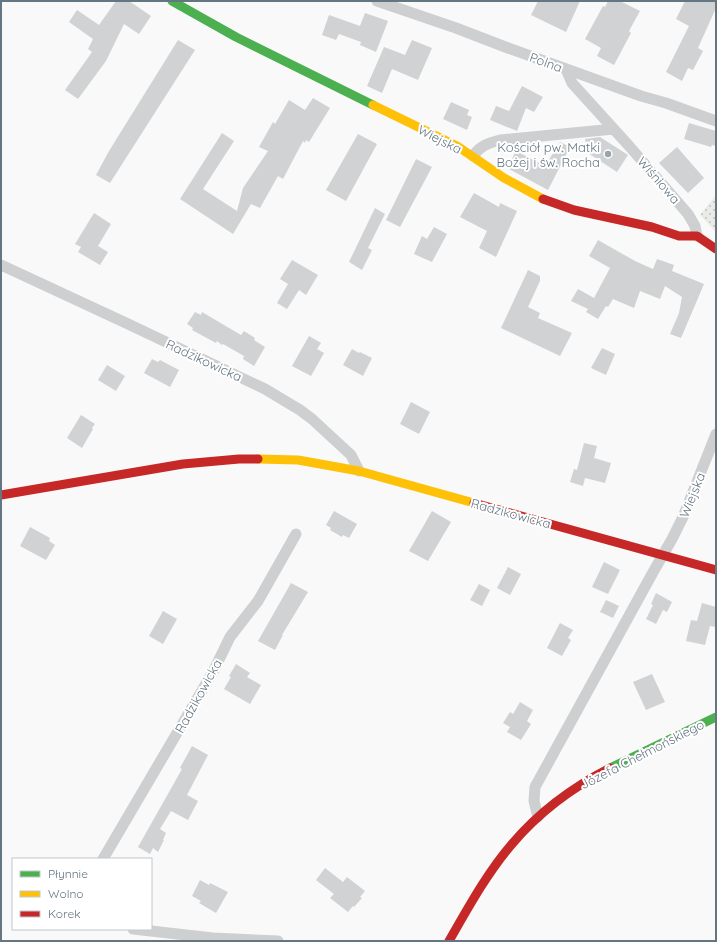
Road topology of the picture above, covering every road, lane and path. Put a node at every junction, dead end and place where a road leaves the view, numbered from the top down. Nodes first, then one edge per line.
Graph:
1 (377, 1) edge
2 (179, 3) edge
3 (566, 69) junction
4 (716, 120) edge
5 (614, 129) junction
6 (473, 156) junction
7 (697, 236) junction
8 (716, 249) edge
9 (1, 265) edge
10 (716, 434) edge
11 (359, 471) junction
12 (1, 495) edge
13 (296, 534) dead end
14 (664, 554) junction
15 (716, 570) edge
16 (716, 717) edge
17 (538, 817) junction
18 (104, 858) edge
19 (142, 930) edge
20 (278, 941) edge
21 (449, 941) edge

1 - 3 street, Polna
2 - 6 street, Wiejska
3 - 4 street, Polna
3 - 5 street, Wiśniowa
5 - 6 street
5 - 7 street, Wiśniowa
6 - 7 street, Wiejska
7 - 8 street
9 - 11 street, Radzikowicka
10 - 14 street, Wiejska
11 - 12 street, Radzikowicka
11 - 14 street, Radzikowicka
13 - 18 street, Radzikowicka
14 - 15 street, Radzikowicka
14 - 17 street
16 - 17 street, Józefa Chełmońskiego
17 - 21 street, Józefa Chełmońskiego
19 - 20 street

